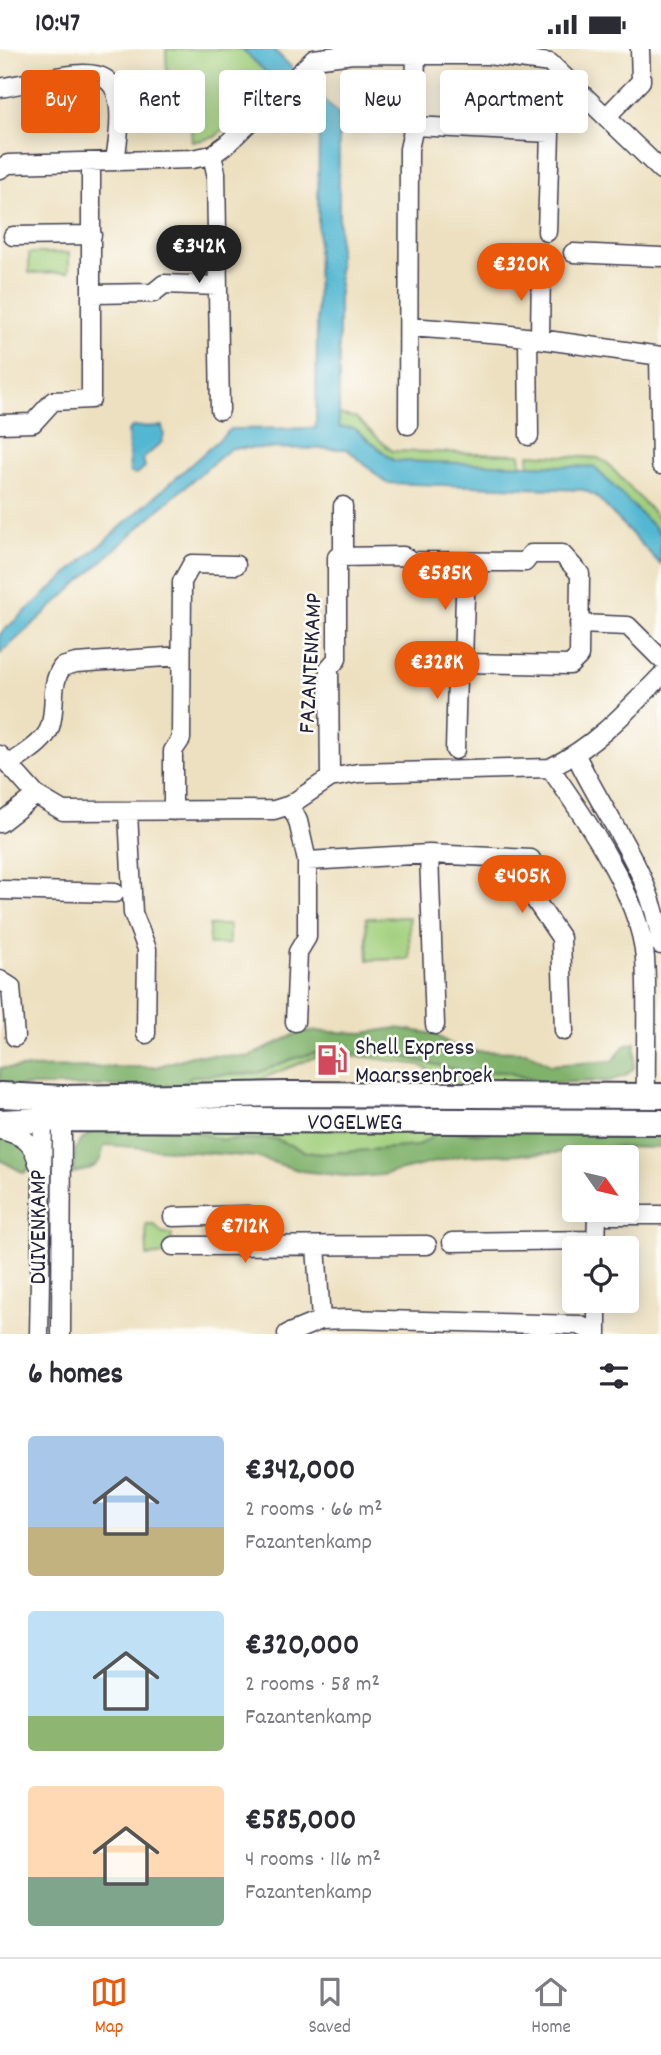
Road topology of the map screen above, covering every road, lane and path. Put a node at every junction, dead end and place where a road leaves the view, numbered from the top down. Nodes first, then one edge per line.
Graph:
1 (640, 49) edge
2 (353, 52) edge
3 (488, 52) edge
4 (416, 56) junction
5 (416, 70) edge
6 (0, 88) edge
7 (607, 116) junction
8 (426, 127) edge
9 (412, 133) edge
10 (212, 155) junction
11 (115, 160) junction
12 (91, 162) junction
13 (0, 169) edge
14 (661, 170) edge
15 (547, 232) dead end
16 (92, 235) junction
17 (13, 236) dead end
18 (573, 253) dead end
19 (661, 257) edge
20 (541, 268) dead end
21 (218, 286) junction
22 (92, 293) junction
23 (411, 327) junction
24 (534, 338) junction
25 (660, 356) edge
26 (220, 410) dead end
27 (0, 424) edge
28 (408, 425) dead end
29 (528, 436) dead end
30 (661, 465) edge
31 (343, 506) dead end
32 (343, 557) junction
33 (466, 562) junction
34 (236, 565) dead end
35 (579, 624) junction
36 (181, 656) junction
37 (661, 659) edge
38 (463, 663) junction
39 (661, 676) edge
40 (455, 750) dead end
41 (576, 755) junction
42 (5, 760) edge
43 (550, 768) junction
44 (330, 778) junction
45 (36, 795) junction
46 (290, 805) junction
47 (173, 811) junction
48 (128, 812) junction
49 (0, 823) edge
50 (429, 854) junction
51 (307, 860) junction
52 (0, 890) edge
53 (115, 893) dead end
54 (661, 945) edge
55 (0, 980) edge
56 (295, 1023) dead end
57 (435, 1025) dead end
58 (564, 1031) dead end
59 (146, 1034) dead end
60 (15, 1037) dead end
61 (0, 1095) edge
62 (653, 1096) edge
63 (52, 1108) junction
64 (0, 1122) edge
65 (654, 1122) edge
66 (0, 1130) edge
67 (41, 1175) junction
68 (661, 1215) edge
69 (173, 1217) dead end
70 (596, 1236) edge
71 (452, 1242) dead end
72 (562, 1244) edge
73 (427, 1245) dead end
74 (173, 1246) dead end
75 (249, 1246) junction
76 (316, 1246) junction
77 (597, 1313) edge
78 (321, 1320) junction
79 (396, 1327) edge
80 (39, 1334) edge
81 (61, 1334) edge
82 (287, 1334) edge
83 (597, 1334) edge

1 - 7 street
2 - 4 street
2 - 10 street
3 - 4 street
3 - 7 street
4 - 5 street
6 - 11 street
7 - 14 street
8 - 15 street
9 - 23 street
10 - 11 street
10 - 21 street
11 - 12 street
12 - 13 street
12 - 16 street
16 - 17 street
16 - 22 street
18 - 19 street
20 - 24 street
21 - 22 street
21 - 26 street
22 - 27 street
23 - 24 street
23 - 28 street
24 - 25 street
24 - 29 street
25 - 30 street
31 - 32 street, FAZANTENKAMP
32 - 33 street
32 - 44 street, FAZANTENKAMP
33 - 35 street
33 - 38 street
34 - 36 street
35 - 37 street
35 - 38 street
36 - 42 street
36 - 47 street
38 - 40 street
39 - 41 street
41 - 43 street
41 - 54 street
42 - 45 street
43 - 44 street
43 - 62 street
44 - 46 street
45 - 48 street
45 - 49 street
46 - 47 street
46 - 51 street
47 - 48 street
48 - 59 street
50 - 51 street
50 - 57 street
50 - 58 street
51 - 56 street
52 - 53 street
55 - 60 street
61 - 63 street, VOGELWEG
62 - 63 street, VOGELWEG
62 - 65 street, VOGELWEG
63 - 64 street, VOGELWEG
63 - 65 street, VOGELWEG
63 - 67 street, DUIVENKAMP
63 - 81 street, DUIVENKAMP
66 - 67 street, DUIVENKAMP
67 - 80 street, DUIVENKAMP
68 - 70 street
69 - 75 street
71 - 72 street
73 - 76 street
74 - 75 street
75 - 76 street
76 - 78 street
77 - 83 street
78 - 79 street
78 - 82 street
79 - 83 street

